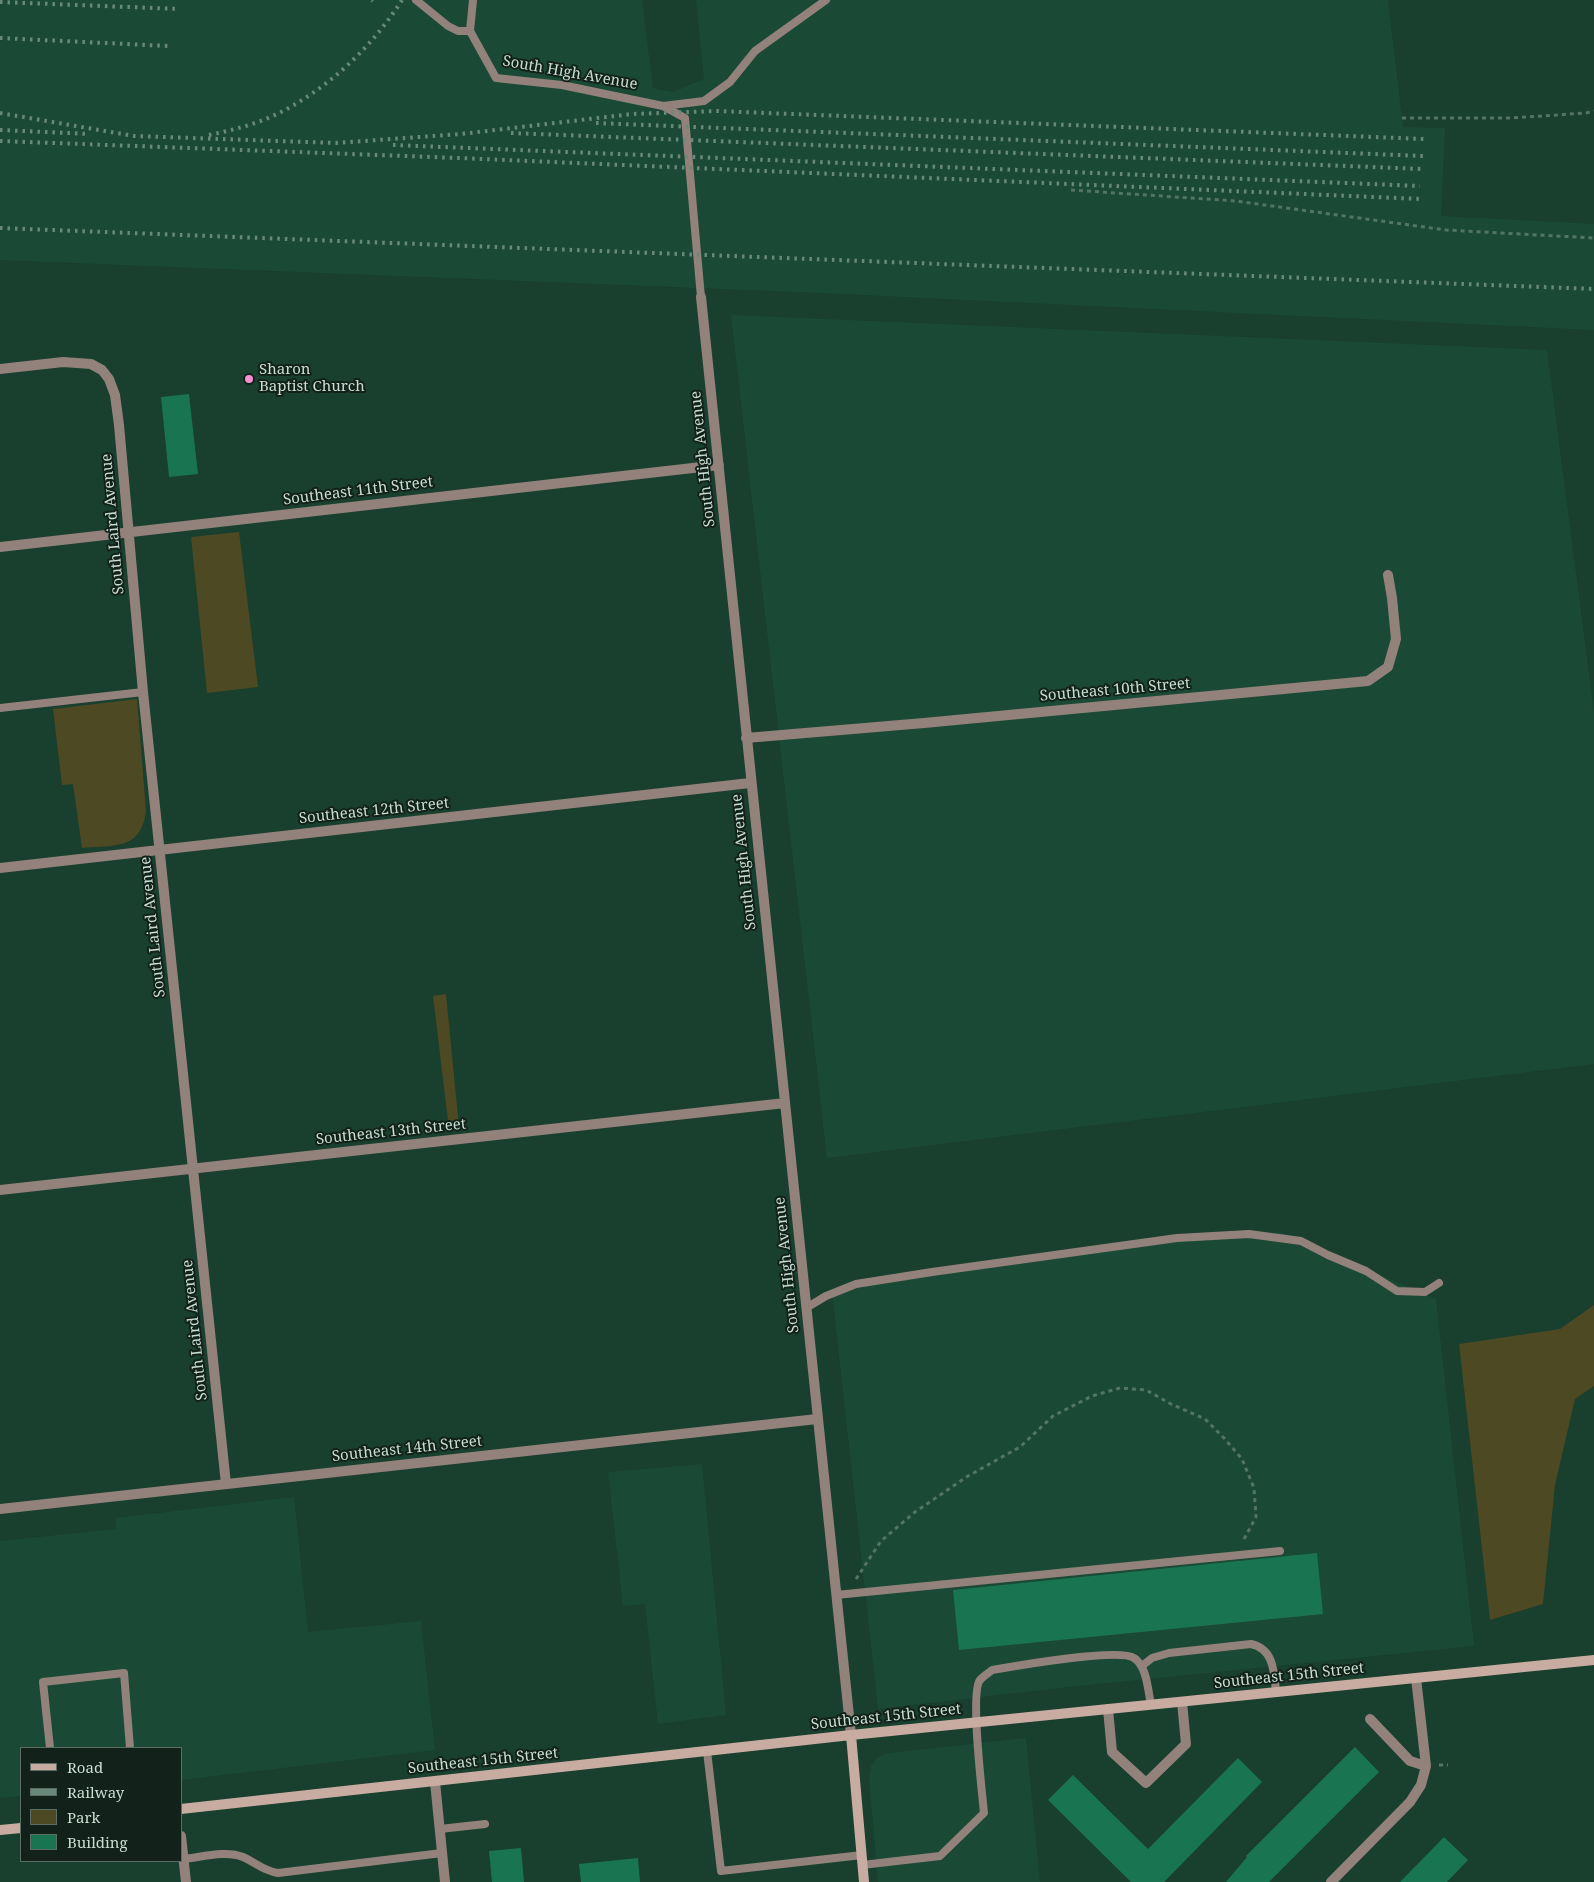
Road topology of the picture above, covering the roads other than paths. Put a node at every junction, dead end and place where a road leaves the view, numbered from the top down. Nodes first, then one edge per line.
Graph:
1 (416, 0) edge
2 (473, 0) edge
3 (826, 0) edge
4 (470, 30) junction
5 (664, 106) junction
6 (700, 297) joint
7 (0, 369) edge
8 (719, 464) junction
9 (128, 533) junction
10 (0, 547) edge
11 (1388, 575) dead end
12 (143, 692) junction
13 (0, 708) edge
14 (746, 738) junction
15 (750, 784) junction
16 (161, 850) junction
17 (0, 868) edge
18 (786, 1103) junction
19 (193, 1169) junction
20 (0, 1190) edge
21 (1439, 1283) dead end
22 (806, 1308) junction
23 (817, 1419) junction
24 (226, 1484) junction
25 (0, 1509) edge
26 (1280, 1551) dead end
27 (836, 1595) junction
28 (1594, 1660) edge
29 (1142, 1666) junction
30 (1416, 1678) junction
31 (1276, 1692) junction
32 (1182, 1702) junction
33 (1151, 1705) junction
34 (1108, 1709) junction
35 (1370, 1720) dead end
36 (976, 1722) junction
37 (851, 1735) junction
38 (50, 1747) edge
39 (130, 1747) edge
40 (707, 1752) junction
41 (1426, 1766) junction
42 (436, 1782) junction
43 (182, 1809) edge
44 (485, 1824) dead end
45 (20, 1828) edge
46 (440, 1829) junction
47 (0, 1830) edge
48 (182, 1843) edge
49 (442, 1853) junction
50 (184, 1858) junction
51 (862, 1860) junction
52 (186, 1882) edge
53 (445, 1882) edge
54 (864, 1882) edge
55 (1332, 1882) edge

1 - 4 lane
2 - 4 lane
3 - 5 lane
4 - 5 lane, South High Avenue
5 - 6 lane, South High Avenue
6 - 8 street, South High Avenue
7 - 9 street, South Laird Avenue
8 - 9 street, Southeast 11th Street
8 - 14 street, South High Avenue
9 - 10 street, Southeast 11th Street
9 - 12 street, South Laird Avenue
11 - 14 street, Southeast 10th Street
12 - 13 lane
12 - 16 street, South Laird Avenue
14 - 15 street, South High Avenue
15 - 16 street, Southeast 12th Street
15 - 18 street, South High Avenue
16 - 17 street, Southeast 12th Street
16 - 19 street, South Laird Avenue
18 - 19 street, Southeast 13th Street
18 - 22 street, South High Avenue
19 - 20 street, Southeast 13th Street
19 - 24 street, South Laird Avenue
21 - 22 lane
22 - 23 street, South High Avenue
23 - 24 street, Southeast 14th Street
23 - 27 street, South High Avenue
24 - 25 street, Southeast 14th Street
26 - 27 lane
27 - 37 street, South High Avenue
28 - 30 main road, Southeast 15th Street
29 - 31 lane
29 - 33 lane
29 - 36 lane
30 - 31 main road, Southeast 15th Street
30 - 41 street
31 - 32 main road, Southeast 15th Street
32 - 33 main road, Southeast 15th Street
32 - 34 street
33 - 34 main road, Southeast 15th Street
34 - 36 main road, Southeast 15th Street
35 - 41 street
36 - 37 main road, Southeast 15th Street
36 - 51 lane
37 - 40 main road, Southeast 15th Street
37 - 51 main road, South High Avenue
38 - 39 lane
40 - 42 main road, Southeast 15th Street
40 - 51 lane
41 - 55 street
42 - 43 main road, Southeast 15th Street
42 - 46 street
44 - 46 lane
45 - 47 main road
46 - 49 street
48 - 50 street
49 - 50 lane
49 - 53 street
50 - 52 street
51 - 54 main road, South High Avenue

